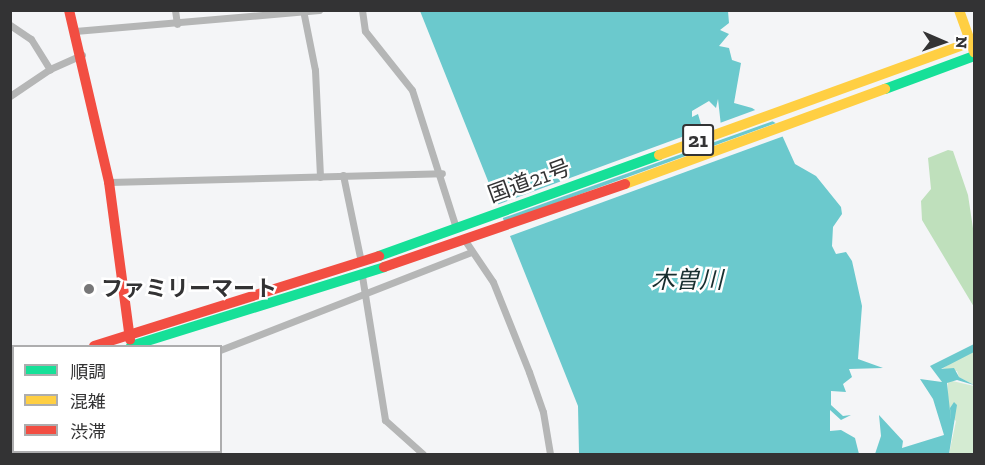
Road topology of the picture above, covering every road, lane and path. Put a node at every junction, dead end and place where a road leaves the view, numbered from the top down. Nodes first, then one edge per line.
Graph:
1 (69, 10) edge
2 (175, 10) edge
3 (319, 10) edge
4 (362, 10) edge
5 (959, 10) edge
6 (303, 12) edge
7 (177, 24) junction
8 (10, 25) edge
9 (75, 31) junction
10 (973, 45) edge
11 (81, 55) junction
12 (975, 56) edge
13 (50, 69) junction
14 (10, 96) edge
15 (442, 173) junction
16 (343, 175) junction
17 (320, 177) junction
18 (109, 182) junction
19 (456, 228) junction
20 (468, 247) junction
21 (361, 262) junction
22 (362, 276) junction
23 (365, 292) junction
24 (130, 333) junction
25 (97, 345) edge
26 (131, 345) edge
27 (134, 345) edge
28 (222, 349) edge
29 (423, 454) edge
30 (550, 454) edge

1 - 9 main road
2 - 7 street
3 - 6 street
4 - 15 street
5 - 10 main road
6 - 7 street
6 - 17 street
7 - 9 street
8 - 13 street
9 - 11 main road
10 - 19 main road, 国道21号 / 21
11 - 13 street
11 - 18 main road
12 - 20 main road, 国道21号 / 21
13 - 14 street
15 - 16 street
15 - 19 street
16 - 17 street
16 - 21 street
17 - 18 street
18 - 24 main road
19 - 21 main road, 国道21号 / 21
20 - 22 main road, 国道21号 / 21
20 - 23 street
20 - 30 street
21 - 24 main road, 国道21号 / 21
22 - 23 street
22 - 27 main road, 国道21号 / 21
23 - 28 street
23 - 29 street
24 - 25 main road, 国道21号 / 21
24 - 26 main road

